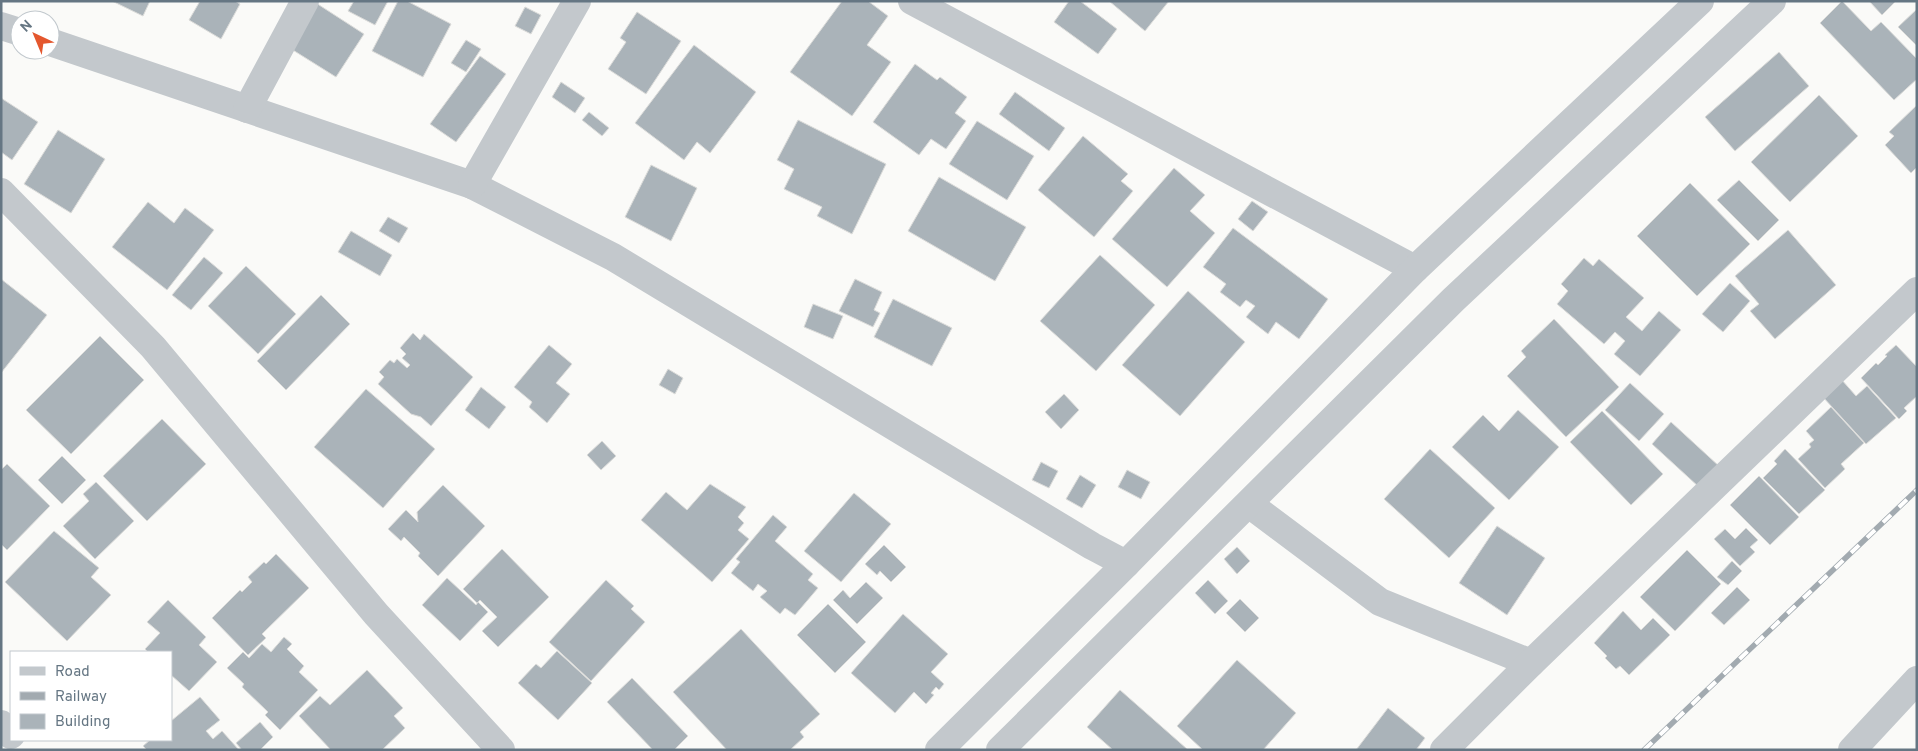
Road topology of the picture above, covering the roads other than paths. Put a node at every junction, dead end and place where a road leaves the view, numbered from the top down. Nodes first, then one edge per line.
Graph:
1 (305, 1) edge
2 (577, 1) edge
3 (912, 1) edge
4 (1700, 1) edge
5 (1772, 1) edge
6 (60, 45) edge
7 (247, 109) junction
8 (472, 185) junction
9 (1, 192) edge
10 (1416, 269) junction
11 (1917, 291) edge
12 (1249, 504) junction
13 (1126, 564) junction
14 (1531, 663) junction
15 (1917, 680) edge
16 (1, 724) edge
17 (10, 734) edge
18 (501, 750) edge
19 (939, 750) edge
20 (1000, 750) edge
21 (1444, 750) edge
22 (1852, 750) edge

1 - 7 street
2 - 8 street
3 - 10 street
4 - 10 street
5 - 12 street
6 - 7 street
7 - 8 street
8 - 13 street
9 - 18 street
10 - 13 street
11 - 14 street
12 - 14 street
12 - 20 street
13 - 19 street
14 - 21 street
15 - 22 street
16 - 17 street

